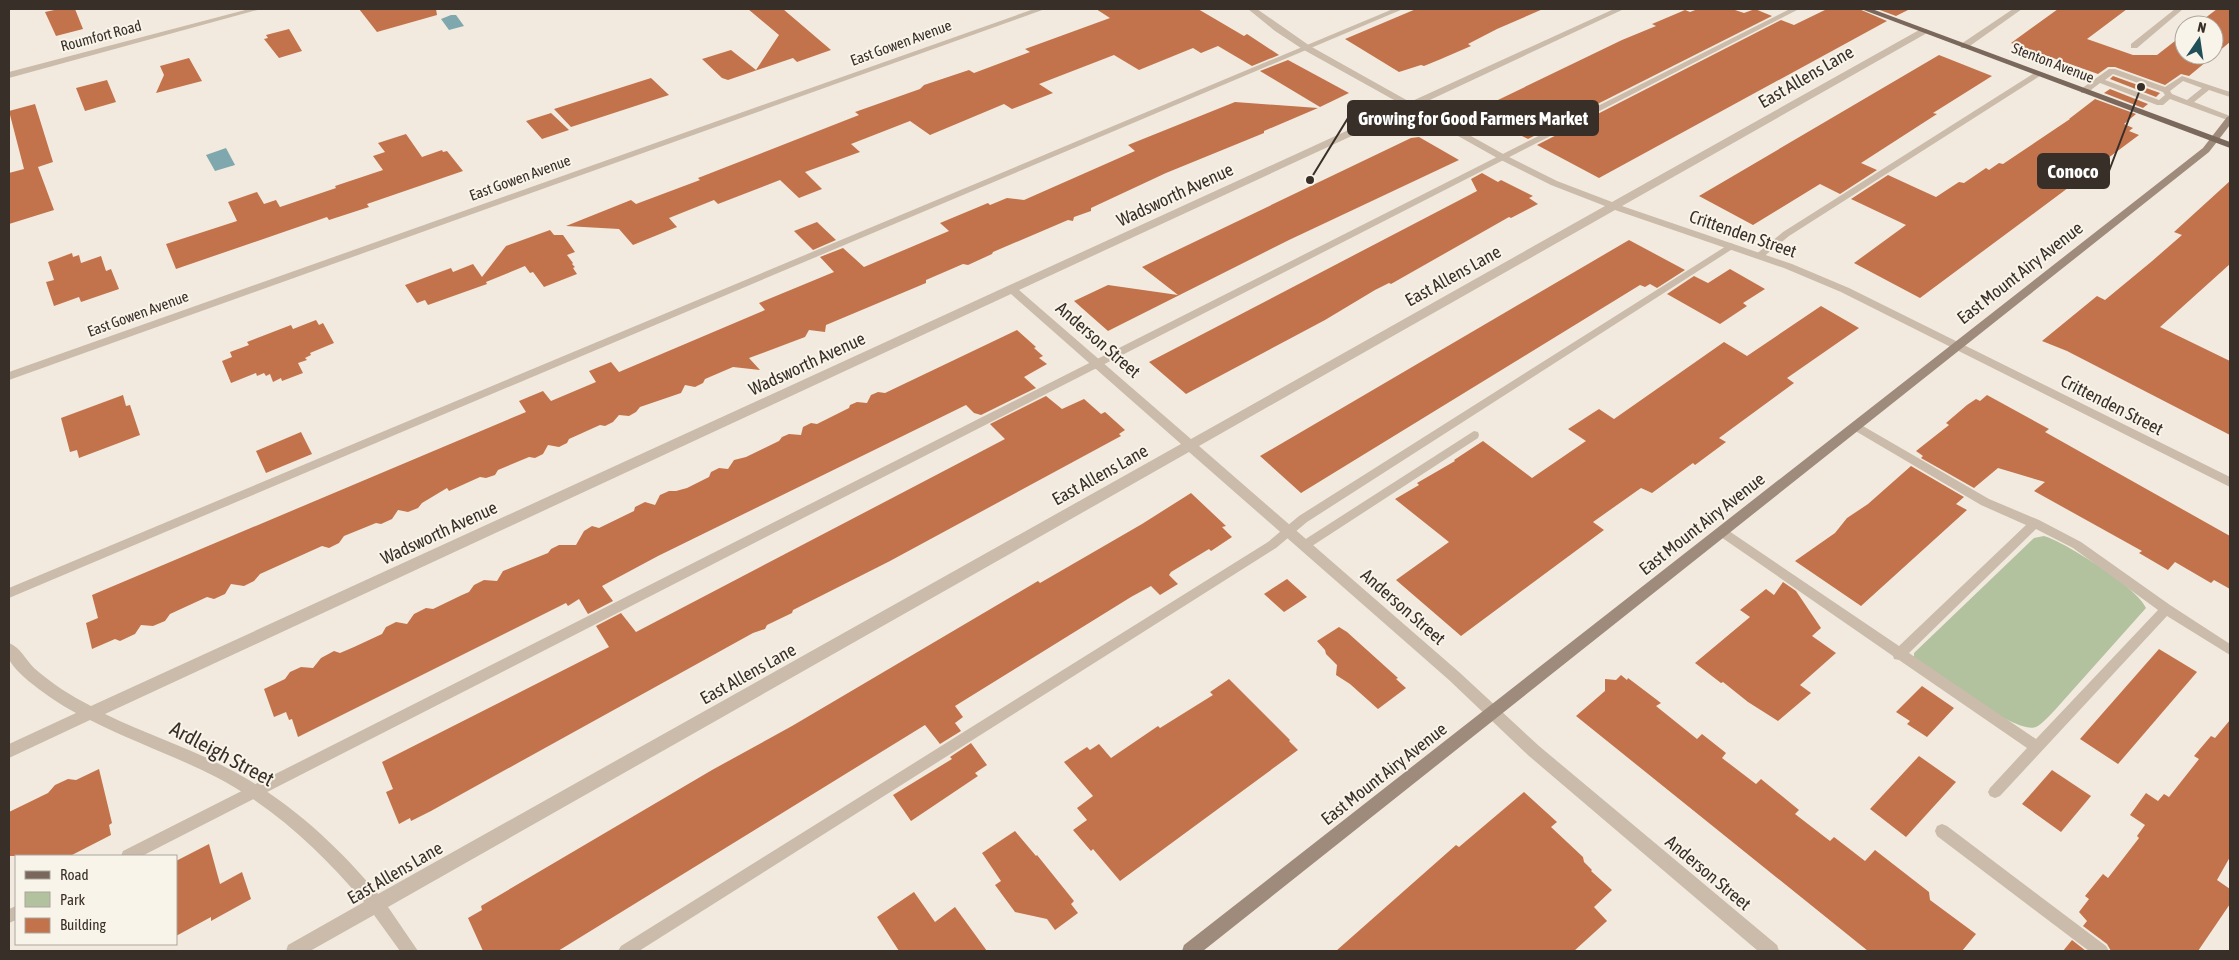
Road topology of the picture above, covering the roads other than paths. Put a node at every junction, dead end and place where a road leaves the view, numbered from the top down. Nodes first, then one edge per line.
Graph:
1 (258, 9) edge
2 (1041, 9) edge
3 (1252, 9) edge
4 (1398, 9) edge
5 (1620, 9) edge
6 (1795, 9) edge
7 (1865, 9) edge
8 (2018, 9) edge
9 (2180, 9) edge
10 (1924, 31) junction
11 (1964, 46) junction
12 (2134, 46) dead end
13 (1306, 48) junction
14 (2039, 74) junction
15 (9, 75) edge
16 (2099, 80) junction
17 (2208, 87) junction
18 (2084, 91) junction
19 (2168, 93) junction
20 (2230, 95) edge
21 (2160, 103) junction
22 (2188, 103) junction
23 (1410, 105) junction
24 (2147, 114) junction
25 (2229, 121) edge
26 (2215, 140) junction
27 (2230, 145) edge
28 (1502, 157) junction
29 (1613, 207) junction
30 (1731, 246) junction
31 (1759, 256) junction
32 (1012, 289) junction
33 (1958, 346) junction
34 (1097, 364) junction
35 (9, 376) edge
36 (1856, 426) junction
37 (1474, 435) dead end
38 (1190, 445) junction
39 (2230, 482) edge
40 (2035, 523) junction
41 (1289, 531) junction
42 (1722, 532) junction
43 (1305, 546) junction
44 (9, 593) edge
45 (2166, 609) junction
46 (9, 649) edge
47 (2230, 650) edge
48 (1899, 655) junction
49 (1493, 712) junction
50 (91, 713) junction
51 (2038, 748) junction
52 (9, 751) edge
53 (255, 792) junction
54 (1995, 792) dead end
55 (1942, 832) dead end
56 (130, 855) edge
57 (376, 904) junction
58 (294, 951) edge
59 (410, 951) edge
60 (626, 951) edge
61 (1190, 951) edge
62 (1771, 951) edge
63 (2101, 951) edge

1 - 15 street, Roumfort Road
2 - 35 street, East Gowen Avenue
3 - 13 street, Crittenden Street
4 - 13 lane
5 - 23 street, Wadsworth Avenue
6 - 28 lane
7 - 10 main road, Stenton Avenue
8 - 11 street
9 - 12 lane
10 - 11 main road, Stenton Avenue
10 - 29 street, East Allens Lane
11 - 14 main road, Stenton Avenue
13 - 23 street, Crittenden Street
13 - 44 lane
14 - 18 main road, Stenton Avenue
14 - 31 lane
16 - 18 lane
16 - 19 lane
16 - 21 lane
17 - 19 lane
17 - 20 lane
17 - 22 lane
18 - 24 main road, Stenton Avenue
19 - 21 lane
19 - 22 lane
21 - 24 lane
22 - 25 lane
23 - 28 street, Crittenden Street
23 - 32 street, Wadsworth Avenue
24 - 26 main road, Stenton Avenue
25 - 26 main road, East Mount Airy Avenue
26 - 27 main road, Stenton Avenue
26 - 33 main road, East Mount Airy Avenue
28 - 29 street, Crittenden Street
28 - 34 lane
29 - 30 street, Crittenden Street
29 - 38 street, East Allens Lane
30 - 31 street, Crittenden Street
30 - 41 lane
31 - 33 street, Crittenden Street
32 - 34 street, Anderson Street
32 - 50 street, Wadsworth Avenue
33 - 36 main road, East Mount Airy Avenue
33 - 39 street, Crittenden Street
34 - 38 street, Anderson Street
34 - 53 lane
36 - 40 lane
36 - 42 main road, East Mount Airy Avenue
37 - 43 lane
38 - 41 street, Anderson Street
38 - 57 street, East Allens Lane
40 - 45 lane
40 - 48 lane
41 - 43 street, Anderson Street
41 - 60 lane
42 - 48 lane
42 - 49 main road, East Mount Airy Avenue
43 - 49 street, Anderson Street
45 - 47 lane
45 - 51 lane
46 - 50 street, Ardleigh Street
48 - 51 lane
49 - 61 main road, East Mount Airy Avenue
49 - 62 street, Anderson Street
50 - 52 street, Wadsworth Avenue
50 - 53 street, Ardleigh Street
51 - 54 lane
53 - 56 lane
53 - 57 street, Ardleigh Street
55 - 63 lane
57 - 58 street, East Allens Lane
57 - 59 street, Ardleigh Street

